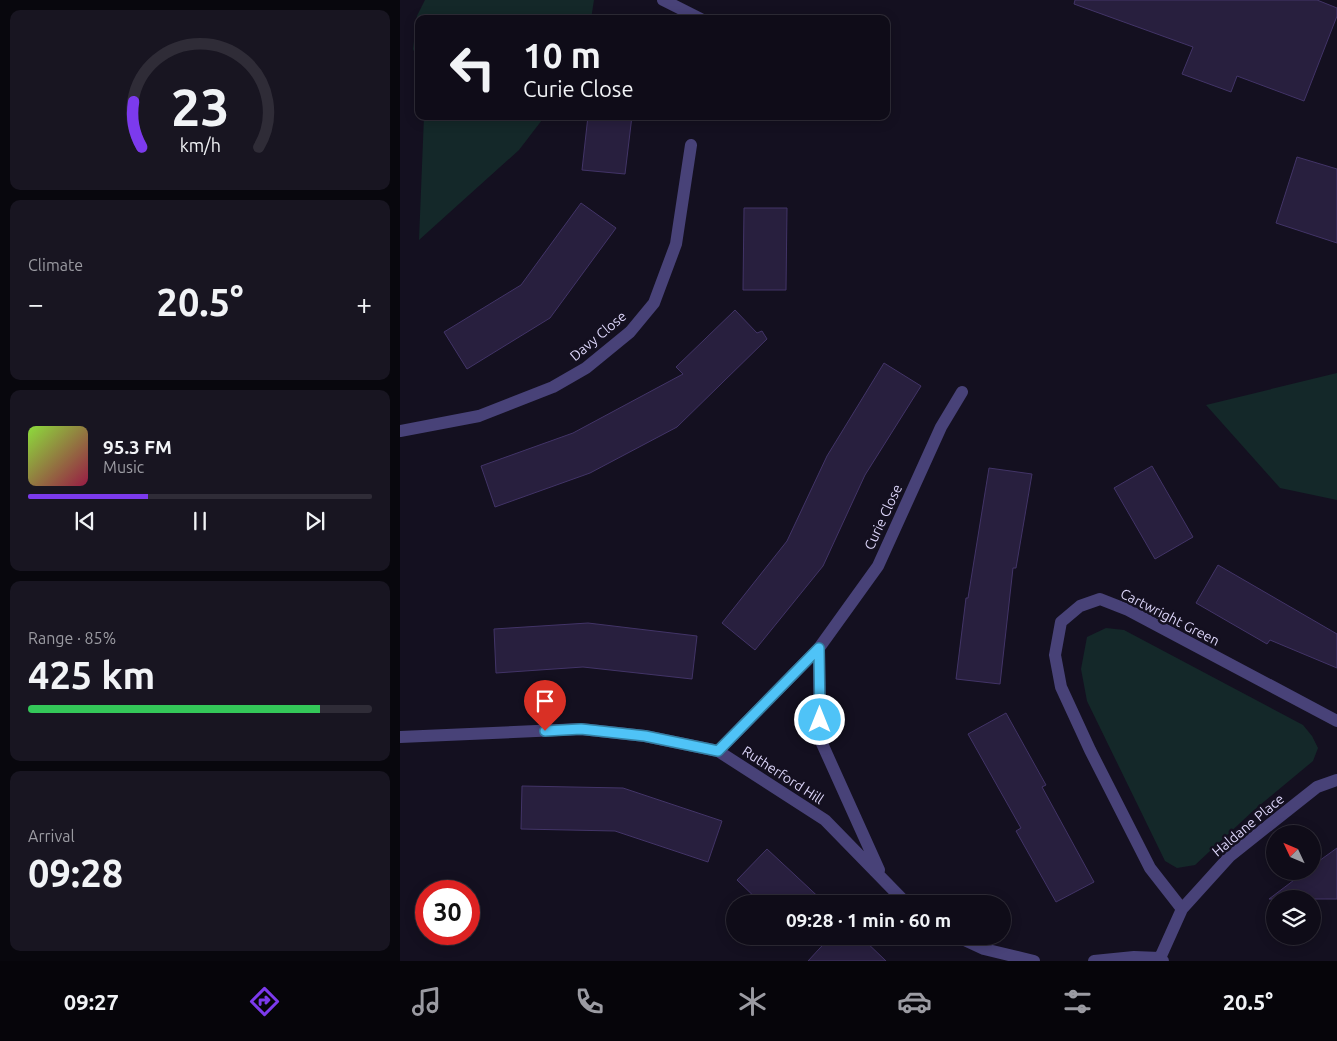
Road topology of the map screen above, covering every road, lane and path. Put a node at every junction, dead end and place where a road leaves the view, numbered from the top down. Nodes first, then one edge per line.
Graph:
1 (663, 0) edge
2 (693, 15) edge
3 (691, 145) dead end
4 (962, 392) dead end
5 (400, 431) edge
6 (819, 648) junction
7 (1337, 721) edge
8 (400, 737) edge
9 (718, 751) junction
10 (1337, 780) edge
11 (883, 878) junction
12 (899, 895) edge
13 (1182, 909) junction
14 (975, 945) edge
15 (1161, 959) edge
16 (1034, 961) edge
17 (1094, 961) edge

1 - 2 street
3 - 5 street, Davy Close
4 - 6 street, Curie Close
6 - 9 street, Curie Close
6 - 11 street
7 - 13 street, Cartwright Green
8 - 9 street, Rutherford Hill
9 - 11 street, Rutherford Hill
10 - 13 street, Haldane Place
11 - 12 street, Rutherford Hill
13 - 15 street, Haldane Place
14 - 16 street
15 - 17 street

